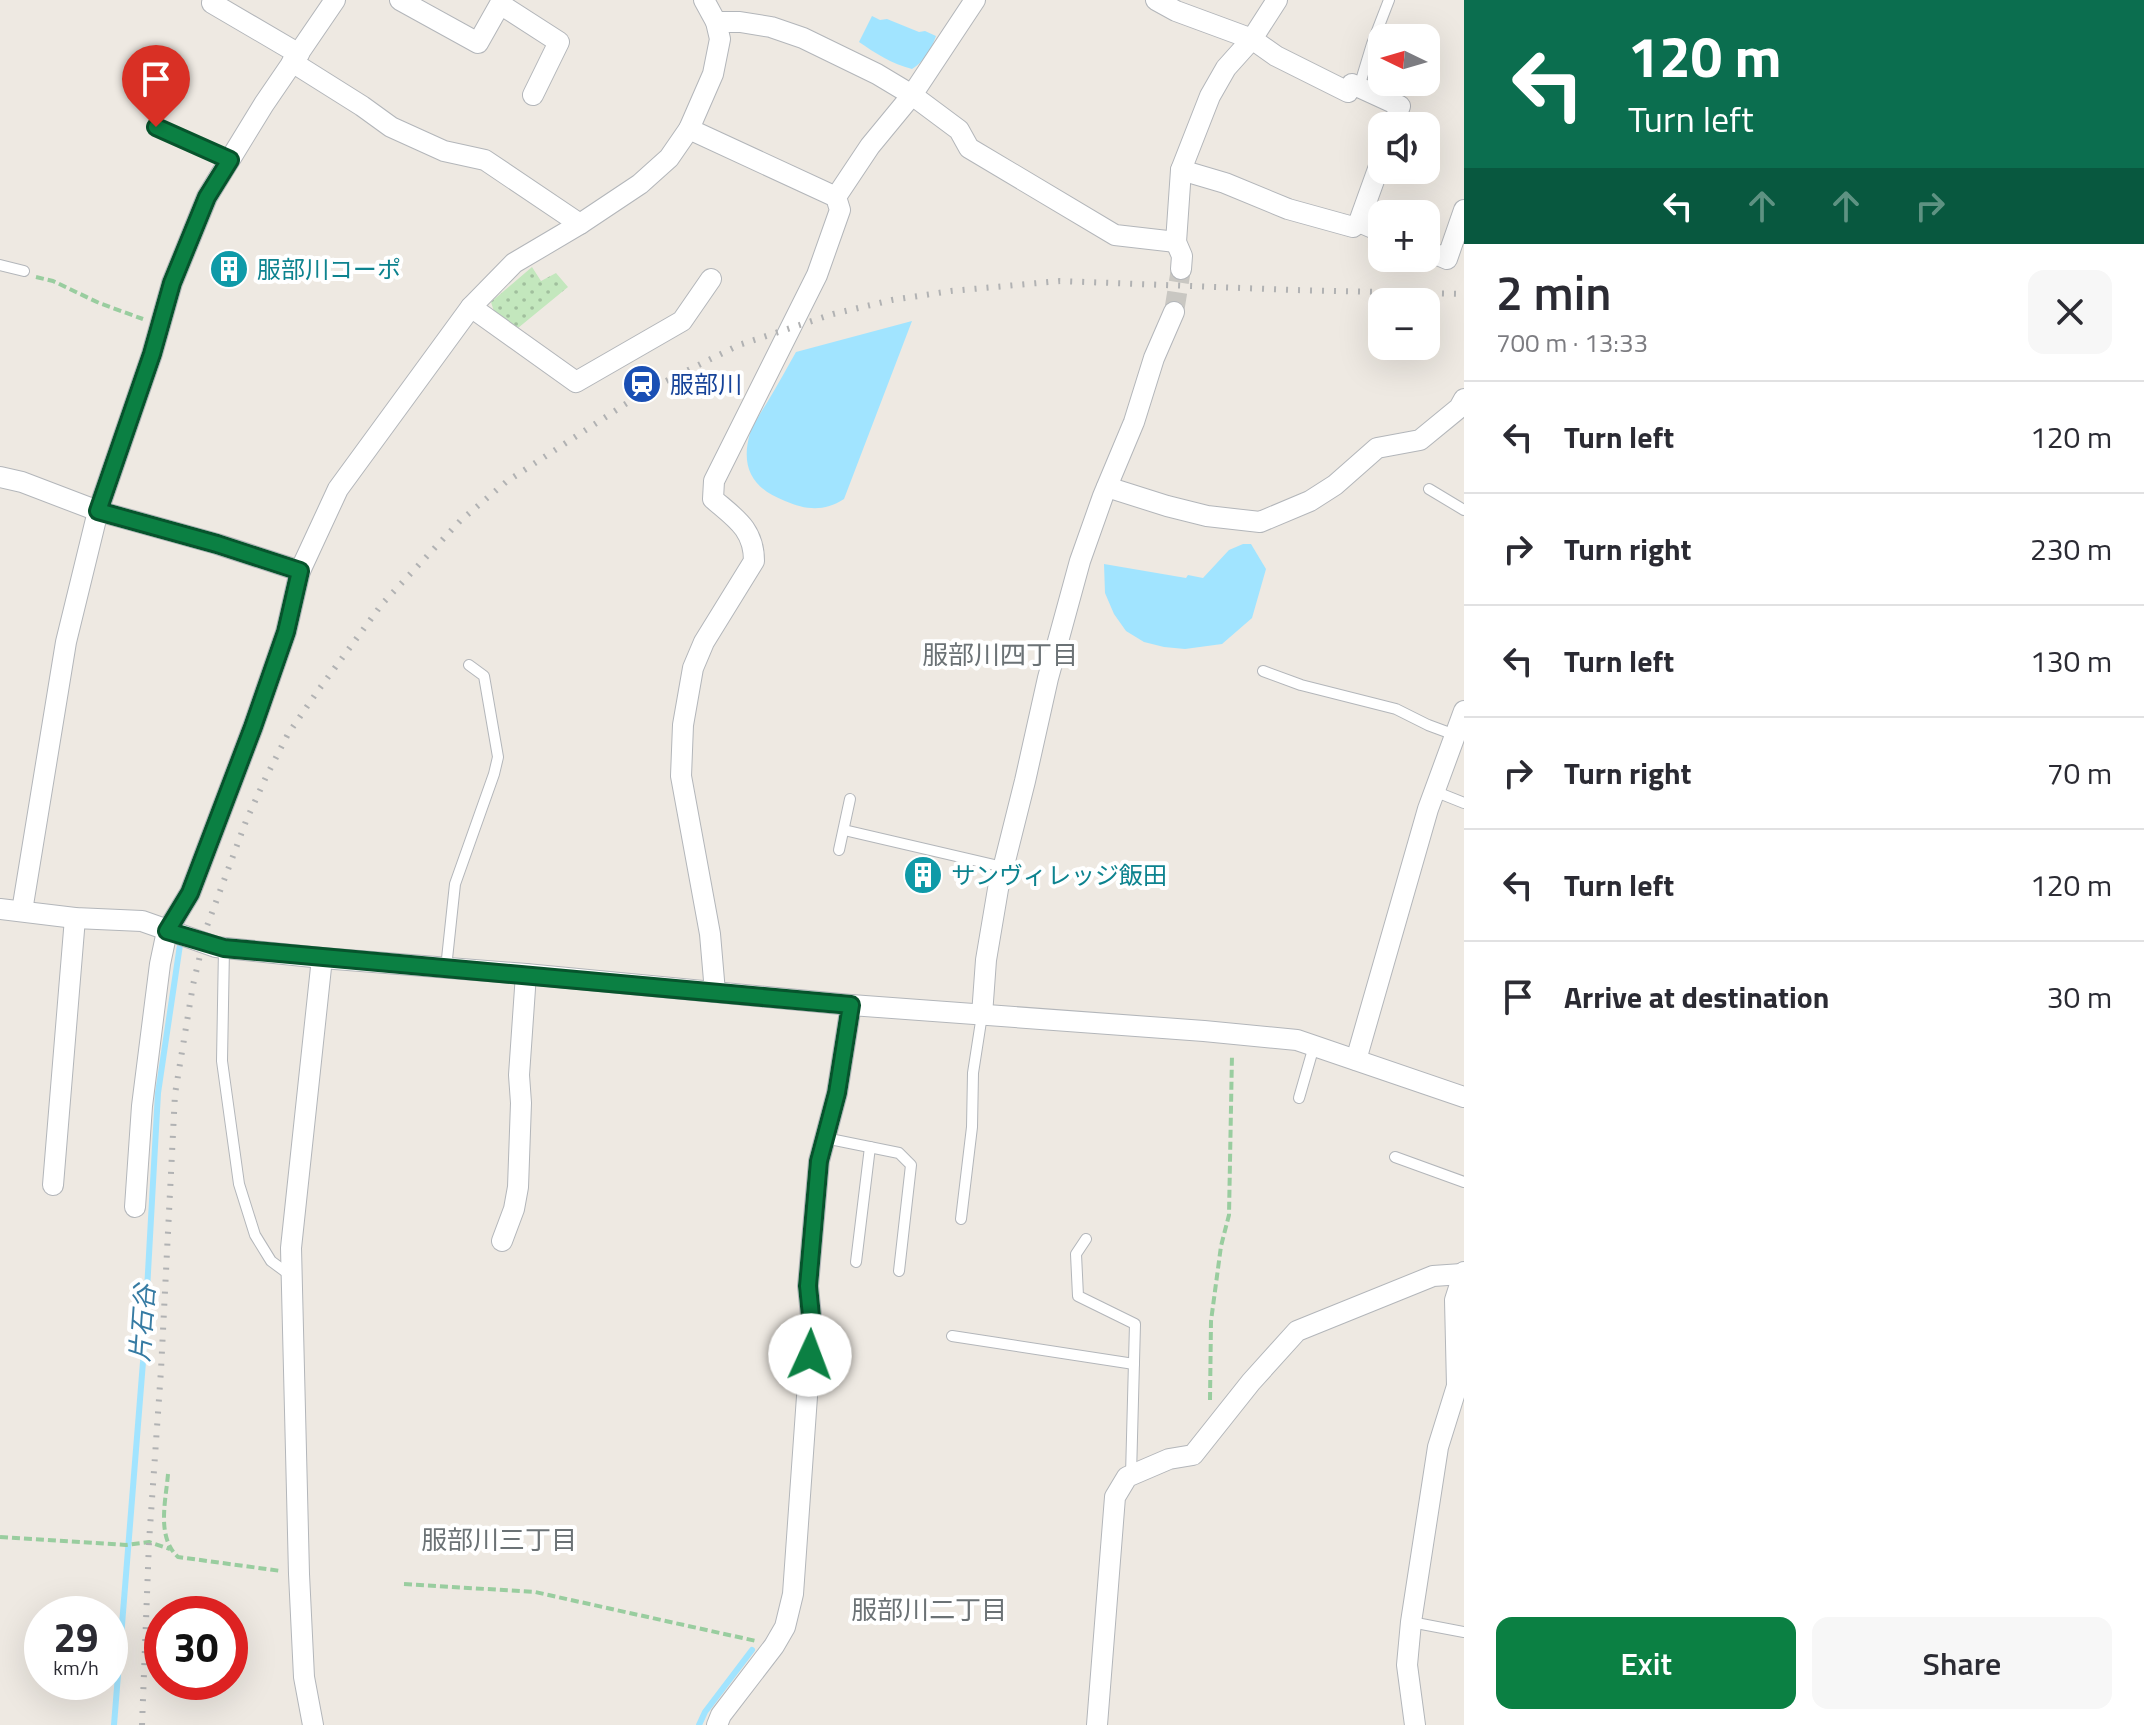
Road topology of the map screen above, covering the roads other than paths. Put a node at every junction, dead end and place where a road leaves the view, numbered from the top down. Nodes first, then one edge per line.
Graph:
1 (335, 0) edge
2 (400, 0) edge
3 (704, 0) edge
4 (1156, 0) edge
5 (1277, 0) edge
6 (1389, 0) edge
7 (210, 2) edge
8 (969, 2) edge
9 (716, 22) junction
10 (1252, 39) junction
11 (296, 58) junction
12 (1359, 87) junction
13 (533, 95) dead end
14 (912, 95) junction
15 (1398, 112) edge
16 (156, 127) dead end
17 (689, 129) junction
18 (230, 160) junction
19 (1181, 170) junction
20 (1373, 184) edge
21 (836, 197) junction
22 (1464, 210) edge
23 (1359, 222) junction
24 (580, 224) junction
25 (1368, 226) edge
26 (1176, 242) junction
27 (1455, 263) edge
28 (0, 265) edge
29 (1181, 269) tunnel mouth
30 (24, 271) road end
31 (711, 279) dead end
32 (471, 307) junction
33 (1174, 312) tunnel mouth
34 (1464, 399) edge
35 (0, 477) edge
36 (1107, 487) junction
37 (1429, 489) dead end
38 (1464, 510) edge
39 (98, 511) junction
40 (300, 571) junction
41 (469, 665) dead end
42 (1263, 671) dead end
43 (1464, 711) edge
44 (1455, 735) junction
45 (1434, 791) junction
46 (850, 799) dead end
47 (1464, 803) edge
48 (844, 830) junction
49 (839, 850) dead end
50 (1003, 867) junction
51 (0, 909) edge
52 (22, 911) junction
53 (75, 918) junction
54 (167, 931) junction
55 (224, 948) junction
56 (322, 958) junction
57 (446, 968) junction
58 (526, 974) junction
59 (715, 992) junction
60 (851, 1005) junction
61 (982, 1015) junction
62 (1314, 1046) junction
63 (1356, 1060) junction
64 (1464, 1097) edge
65 (1299, 1098) dead end
66 (825, 1138) junction
67 (870, 1147) junction
68 (1395, 1157) dead end
69 (1464, 1182) edge
70 (53, 1185) dead end
71 (135, 1207) dead end
72 (961, 1219) dead end
73 (1086, 1239) dead end
74 (502, 1241) dead end
75 (856, 1262) dead end
76 (899, 1271) dead end
77 (1463, 1273) edge
78 (292, 1276) junction
79 (952, 1336) dead end
80 (1134, 1364) junction
81 (1131, 1475) junction
82 (1411, 1622) junction
83 (1464, 1632) edge
84 (313, 1725) edge
85 (717, 1725) edge
86 (1097, 1725) edge
87 (1415, 1725) edge

1 - 11 street
2 - 13 street
3 - 9 street
4 - 10 street
5 - 10 street
6 - 12 lane
7 - 11 street
8 - 14 street
9 - 14 street
9 - 17 street
10 - 12 street
10 - 19 street
11 - 18 street
11 - 24 street
12 - 15 street
14 - 21 street
14 - 26 street
16 - 18 lane
17 - 21 street
17 - 24 street
18 - 39 street
19 - 23 street
19 - 26 street
20 - 23 street
21 - 59 street
22 - 27 street
23 - 25 street
24 - 32 street
26 - 29 street
28 - 30 lane
31 - 32 street
32 - 40 street
33 - 36 street
34 - 36 street
35 - 39 street
36 - 50 street
37 - 38 lane
39 - 40 street
39 - 52 street
40 - 54 street
41 - 57 lane
42 - 44 lane
43 - 44 street
44 - 45 street
45 - 47 lane
45 - 63 street
46 - 48 lane
48 - 49 lane
48 - 50 lane
50 - 61 street
51 - 52 street
52 - 53 street
53 - 54 street
53 - 70 street
54 - 55 street
54 - 71 street
55 - 56 street
55 - 78 lane
56 - 57 street
56 - 78 street
57 - 58 street
58 - 59 street
58 - 74 street
59 - 60 street
60 - 61 street
60 - 66 street
61 - 62 street
61 - 72 lane
62 - 63 street
62 - 65 lane
63 - 64 street
66 - 67 lane
66 - 85 street
67 - 75 lane
67 - 76 lane
68 - 69 lane
73 - 80 lane
77 - 81 street
77 - 82 street
78 - 84 street
79 - 80 lane
80 - 81 lane
81 - 86 street
82 - 83 lane
82 - 87 street

